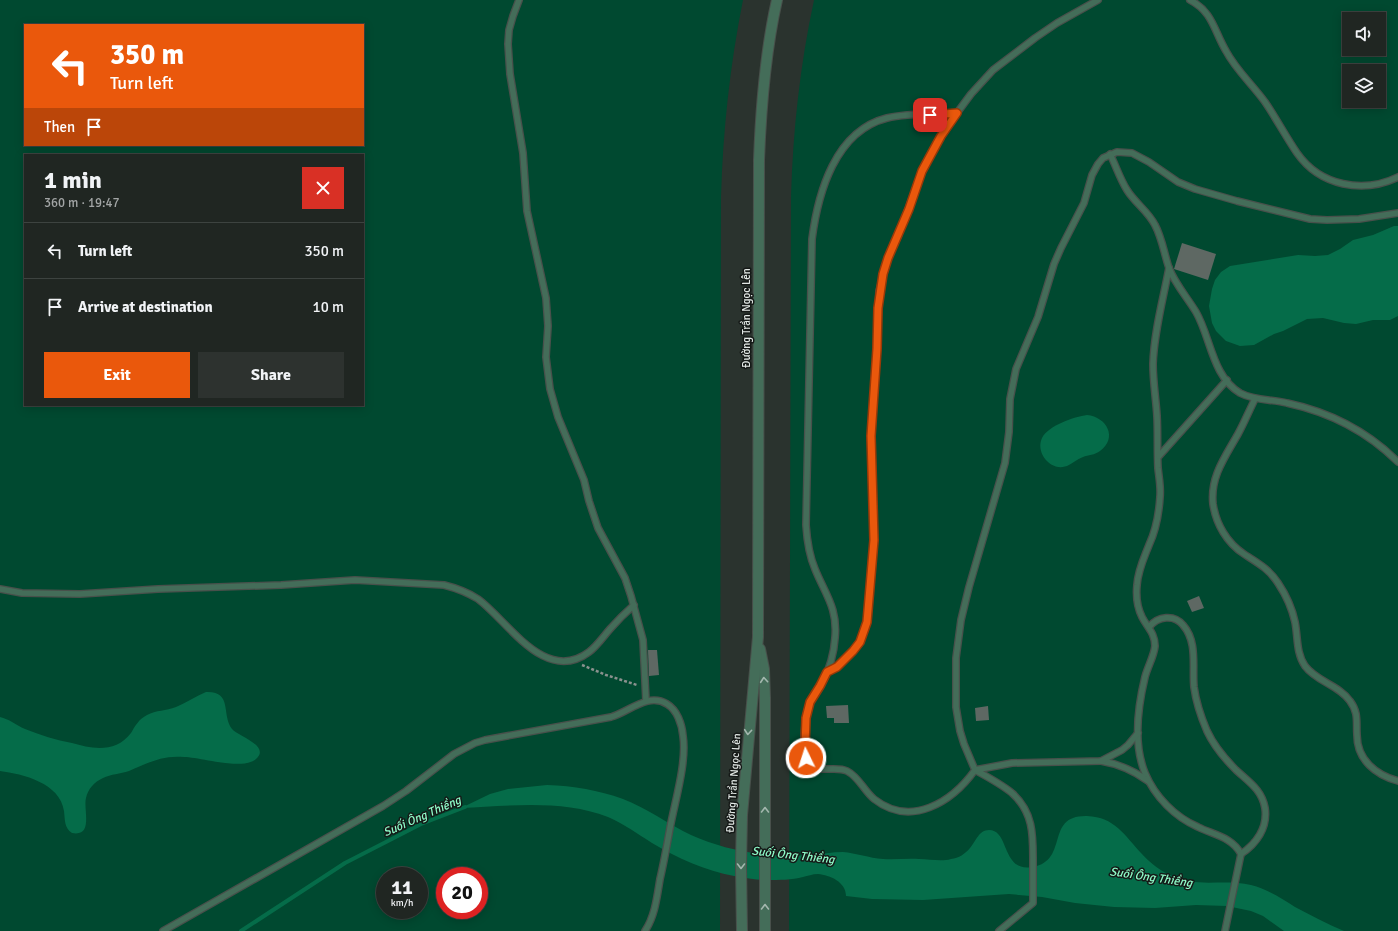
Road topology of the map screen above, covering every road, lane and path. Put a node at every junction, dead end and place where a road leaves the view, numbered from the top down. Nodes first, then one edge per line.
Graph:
1 (519, 0) edge
2 (777, 0) edge
3 (1098, 0) edge
4 (1190, 0) edge
5 (957, 113) junction
6 (1110, 154) junction
7 (1398, 178) edge
8 (1398, 213) edge
9 (1169, 268) junction
10 (1227, 380) junction
11 (1254, 399) junction
12 (1158, 456) junction
13 (1398, 462) edge
14 (0, 589) edge
15 (634, 605) junction
16 (1149, 627) junction
17 (758, 637) junction
18 (573, 659) junction
19 (827, 672) junction
20 (645, 688) junction
21 (646, 701) junction
22 (1138, 732) junction
23 (1101, 761) junction
24 (975, 770) junction
25 (1398, 781) edge
26 (1149, 782) junction
27 (1241, 854) junction
28 (163, 931) edge
29 (645, 931) edge
30 (742, 931) edge
31 (765, 931) edge
32 (999, 931) edge
33 (1225, 931) edge

1 - 15 lane
2 - 17 street, Đường Trần Ngọc Lên
3 - 5 lane
4 - 7 lane
5 - 19 lane
5 - 19 lane
6 - 8 lane
6 - 9 lane
6 - 24 lane
9 - 10 lane
9 - 12 lane
10 - 11 lane
10 - 12 lane
11 - 13 lane
11 - 25 lane
12 - 16 lane
14 - 18 lane
15 - 18 lane
15 - 20 lane
16 - 22 lane
16 - 27 lane
17 -> 30 street, Đường Trần Ngọc Lên
31 -> 17 street, Đường Trần Ngọc Lên
18 - 20 path
19 - 24 lane
20 - 21 lane
21 - 28 lane
21 - 29 lane
22 - 23 lane
22 - 26 lane
23 - 24 lane
23 - 26 lane
24 - 32 lane
26 - 27 lane
27 - 33 lane

